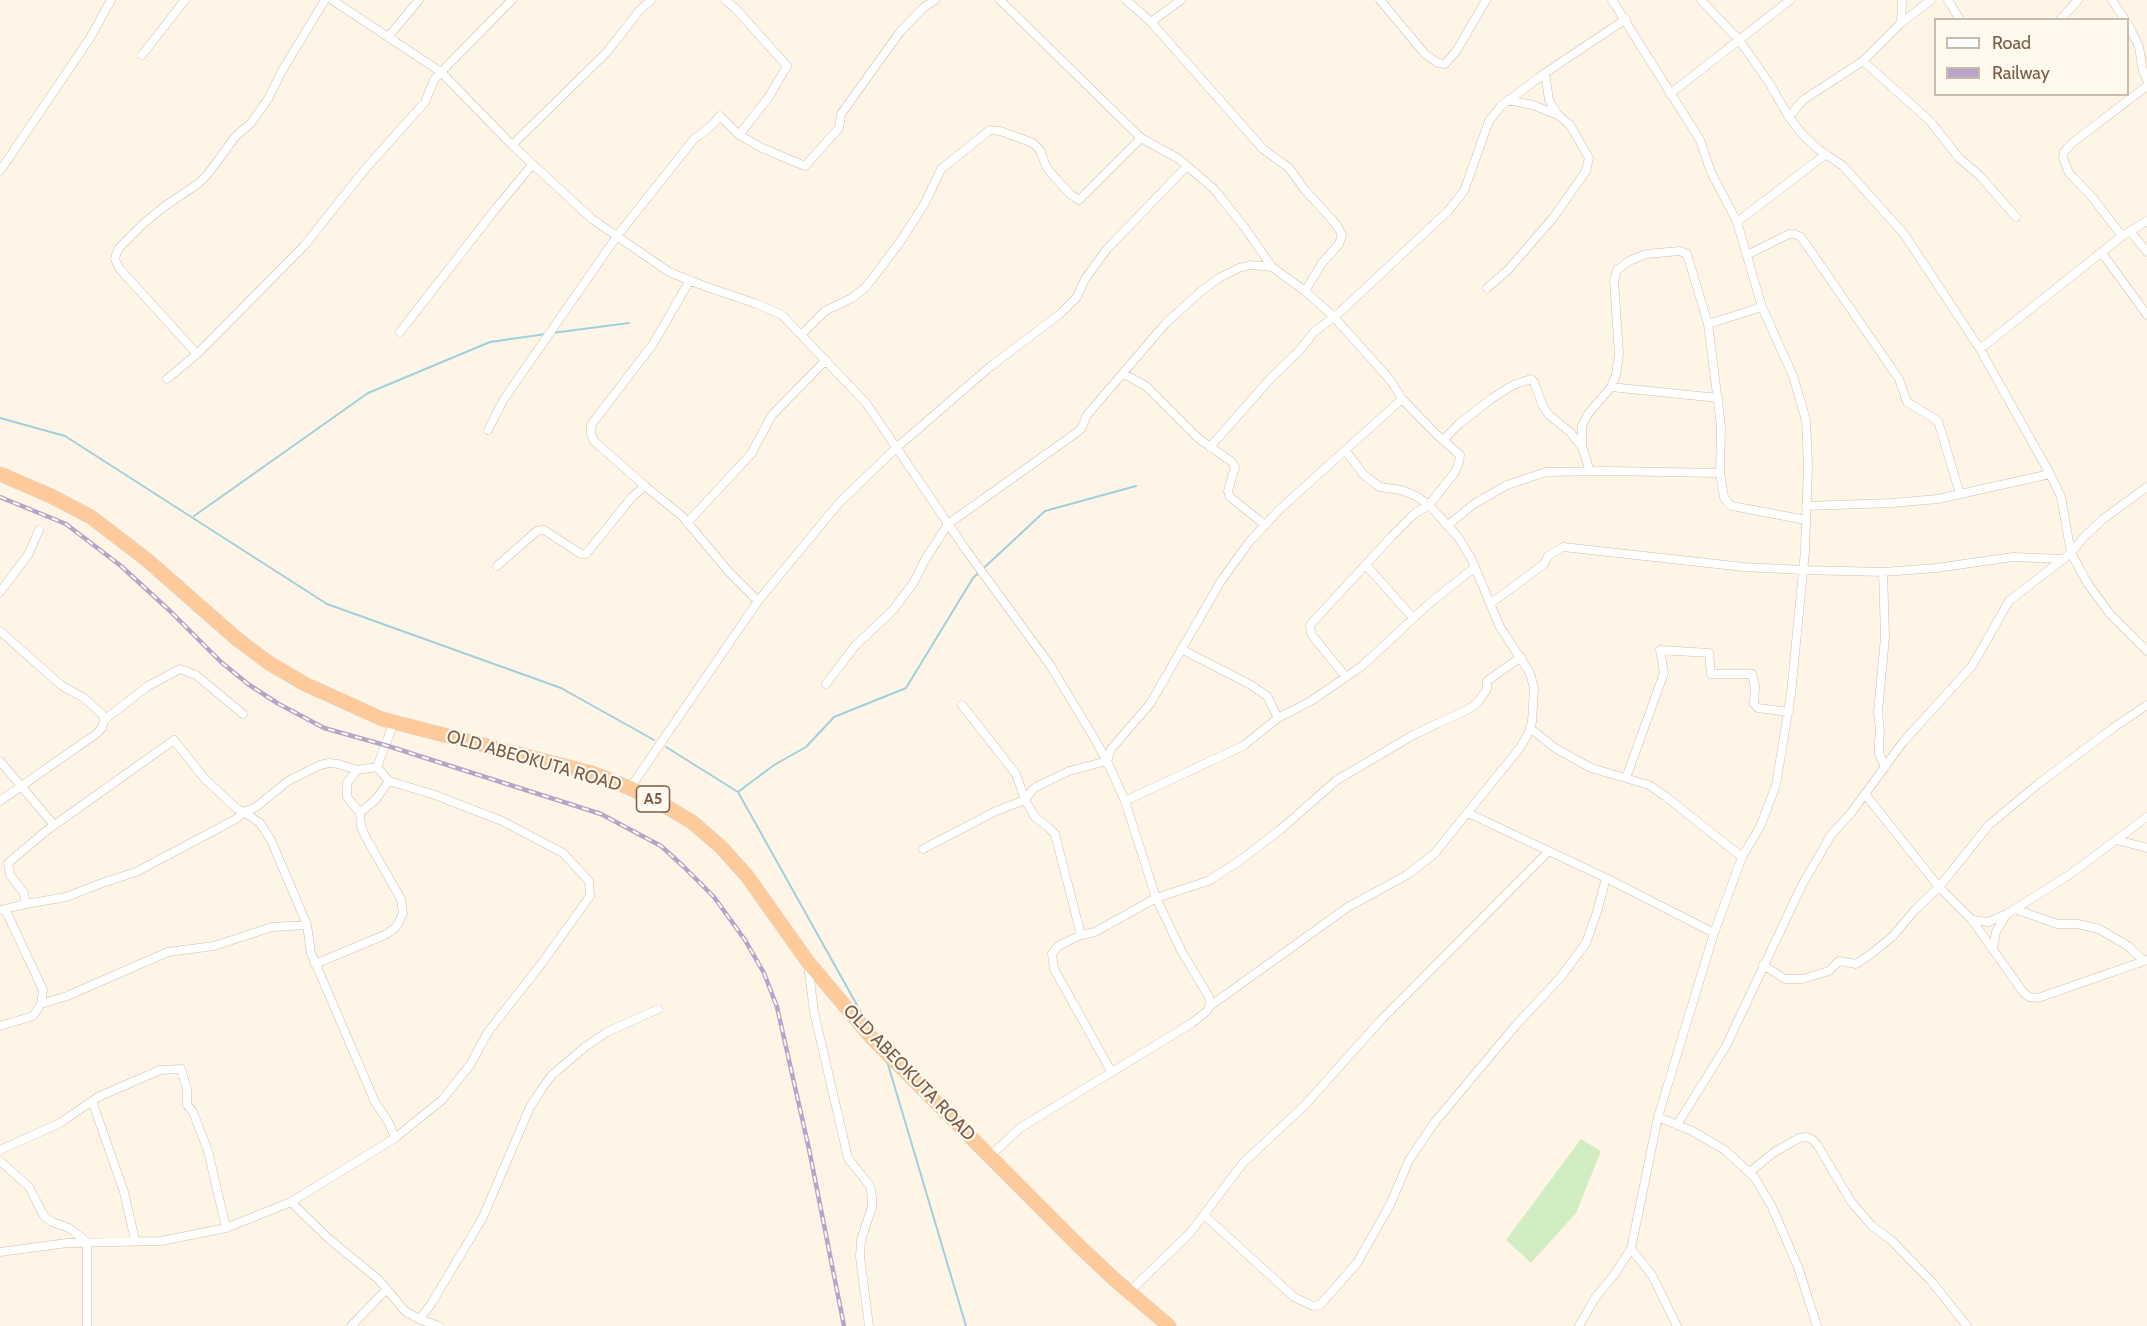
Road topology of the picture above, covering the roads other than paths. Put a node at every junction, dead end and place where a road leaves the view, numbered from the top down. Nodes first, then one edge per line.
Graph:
1 (111, 0) edge
2 (185, 0) edge
3 (325, 0) edge
4 (332, 0) edge
5 (419, 0) edge
6 (512, 0) edge
7 (651, 0) edge
8 (725, 0) edge
9 (935, 0) edge
10 (1000, 0) edge
11 (1126, 0) edge
12 (1181, 0) edge
13 (1380, 0) edge
14 (1486, 0) edge
15 (1612, 0) edge
16 (1701, 0) edge
17 (1790, 0) edge
18 (1902, 0) edge
19 (1931, 0) edge
20 (1948, 0) edge
21 (2078, 0) edge
22 (2112, 0) edge
23 (1959, 18) edge
24 (2062, 18) edge
25 (2124, 18) edge
26 (1626, 20) junction
27 (1151, 22) junction
28 (1901, 23) junction
29 (2129, 28) edge
30 (388, 37) junction
31 (1739, 40) junction
32 (142, 55) dead end
33 (1863, 61) junction
34 (441, 72) junction
35 (1545, 73) junction
36 (2147, 80) edge
37 (2147, 86) edge
38 (1670, 94) junction
39 (1508, 100) junction
40 (1558, 115) junction
41 (1789, 117) junction
42 (739, 135) junction
43 (1141, 138) junction
44 (512, 145) junction
45 (1826, 154) junction
46 (533, 164) junction
47 (1187, 166) junction
48 (0, 171) edge
49 (2016, 217) dead end
50 (2147, 220) edge
51 (1737, 222) junction
52 (2130, 231) junction
53 (617, 236) junction
54 (2122, 236) junction
55 (2147, 252) edge
56 (2102, 253) junction
57 (1747, 255) junction
58 (1272, 267) junction
59 (690, 280) junction
60 (1487, 288) dead end
61 (1305, 291) junction
62 (1762, 307) junction
63 (2147, 315) edge
64 (1334, 317) junction
65 (1708, 324) junction
66 (400, 332) dead end
67 (802, 334) junction
68 (1980, 349) junction
69 (197, 354) junction
70 (826, 360) junction
71 (1124, 374) junction
72 (168, 379) dead end
73 (1611, 387) junction
74 (1718, 398) junction
75 (1402, 399) junction
76 (488, 430) dead end
77 (1443, 440) junction
78 (1210, 447) junction
79 (1582, 447) junction
80 (896, 448) junction
81 (1345, 450) junction
82 (1590, 471) junction
83 (1720, 473) junction
84 (0, 474) edge
85 (2050, 474) junction
86 (645, 486) junction
87 (2146, 490) edge
88 (1960, 494) junction
89 (1429, 505) junction
90 (1806, 506) junction
91 (1806, 520) junction
92 (687, 523) junction
93 (948, 524) junction
94 (1265, 525) junction
95 (1448, 525) junction
96 (39, 530) dead end
97 (2071, 553) junction
98 (2064, 559) junction
99 (1366, 565) junction
100 (497, 566) dead end
101 (1474, 568) junction
102 (1803, 570) junction
103 (1882, 572) junction
104 (0, 592) edge
105 (759, 601) junction
106 (1490, 604) junction
107 (1413, 618) junction
108 (0, 631) edge
109 (1181, 649) junction
110 (2147, 651) edge
111 (1521, 657) junction
112 (1346, 677) junction
113 (826, 684) dead end
114 (962, 705) dead end
115 (2147, 705) edge
116 (1788, 712) junction
117 (243, 714) dead end
118 (1278, 718) junction
119 (104, 720) junction
120 (393, 722) junction
121 (1530, 728) junction
122 (0, 761) edge
123 (1107, 761) junction
124 (1885, 766) junction
125 (377, 767) junction
126 (357, 770) junction
127 (1626, 778) junction
128 (389, 781) junction
129 (22, 786) junction
130 (630, 788) junction
131 (1864, 794) junction
132 (1025, 800) junction
133 (0, 801) edge
134 (1125, 801) junction
135 (244, 812) junction
136 (360, 813) junction
137 (1468, 813) junction
138 (2147, 817) edge
139 (54, 825) junction
140 (2117, 840) junction
141 (2147, 848) edge
142 (923, 849) dead end
143 (1549, 851) junction
144 (1742, 857) junction
145 (1606, 878) junction
146 (1940, 887) junction
147 (1156, 898) junction
148 (26, 904) junction
149 (2015, 909) junction
150 (2, 910) edge
151 (2007, 914) junction
152 (1972, 920) junction
153 (307, 924) junction
154 (1714, 933) junction
155 (1081, 935) junction
156 (1993, 949) junction
157 (2146, 961) edge
158 (808, 962) junction
159 (315, 964) junction
160 (1763, 965) junction
161 (42, 1004) junction
162 (1210, 1005) junction
163 (658, 1009) dead end
164 (0, 1026) edge
165 (1111, 1071) junction
166 (92, 1101) junction
167 (1658, 1117) junction
168 (1677, 1125) junction
169 (395, 1138) junction
170 (0, 1150) edge
171 (990, 1156) junction
172 (0, 1161) edge
173 (1750, 1172) junction
174 (291, 1202) junction
175 (1204, 1215) junction
176 (226, 1228) junction
177 (135, 1240) junction
178 (87, 1242) junction
179 (1631, 1249) junction
180 (0, 1252) edge
181 (387, 1289) junction
182 (1129, 1292) junction
183 (419, 1319) junction
184 (433, 1325) edge
185 (87, 1326) edge
186 (351, 1326) edge
187 (869, 1326) edge
188 (1169, 1326) edge
189 (1579, 1326) edge
190 (1677, 1326) edge
191 (1817, 1326) edge
192 (1967, 1326) edge

1 - 48 street
2 - 32 street
3 - 69 street
4 - 30 street
5 - 30 street
6 - 34 street
7 - 44 street
8 - 42 street
9 - 42 street
10 - 43 street
11 - 27 street
12 - 27 street
13 - 14 street
15 - 26 street
16 - 31 street
17 - 31 street
18 - 28 street
19 - 28 street
20 - 23 street
21 - 24 street
22 - 25 street
26 - 35 street
26 - 38 street
27 - 61 street
28 - 33 street
29 - 36 street
30 - 34 street
31 - 38 street
31 - 41 street
33 - 41 street
33 - 49 street
34 - 44 street
34 - 69 street
35 - 39 street
35 - 40 street
37 - 54 street
38 - 51 street
39 - 40 street
39 - 64 street
40 - 60 street
41 - 45 street
42 - 53 street
43 - 47 street
43 - 67 street
44 - 46 street
45 - 51 street
45 - 68 street
46 - 53 street
46 - 66 street
47 - 58 street
47 - 80 street
50 - 52 street
51 - 57 street
52 - 54 street
52 - 55 street
53 - 59 street
53 - 76 street
54 - 56 street
56 - 63 street
56 - 68 street
57 - 62 street
57 - 88 street
58 - 61 street
58 - 71 street
59 - 67 street
59 - 86 street
61 - 64 street
62 - 65 street
62 - 90 street
64 - 75 street
64 - 78 street
65 - 73 street
65 - 74 street
67 - 70 street
68 - 85 street
69 - 72 street
70 - 80 street
70 - 92 street
71 - 78 street
71 - 93 street
73 - 74 street
73 - 79 street
74 - 83 street
75 - 77 street
75 - 81 street
77 - 79 street
77 - 89 street
78 - 94 street
79 - 82 street
80 - 93 street
80 - 105 street
81 - 89 street
81 - 94 street
82 - 83 street
82 - 95 street
83 - 91 street
84 - 120 highway, OLD ABEOKUTA ROAD / A5
85 - 88 street
85 - 97 street
86 - 92 street
86 - 100 street
87 - 97 street
88 - 90 street
89 - 95 street
89 - 99 street
90 - 91 street
91 - 102 street
92 - 105 street
93 - 113 street
93 - 123 street
94 - 109 street
95 - 101 street
96 - 104 street
97 - 98 street
97 - 110 street
98 - 103 street
98 - 124 street
99 - 107 street
99 - 112 street
101 - 106 street
101 - 107 street
102 - 103 street
102 - 106 street
102 - 116 street
103 - 124 street
105 - 130 street
106 - 111 street
107 - 112 street
108 - 119 street
109 - 118 street
109 - 123 street
111 - 121 street
111 - 147 street
112 - 118 street
114 - 132 street
115 - 146 street
116 - 127 street
116 - 144 street
117 - 119 street
118 - 134 street
119 - 129 street
120 - 125 street
120 - 130 highway, OLD ABEOKUTA ROAD / A5
121 - 127 street
121 - 137 street
122 - 129 street
123 - 132 street
123 - 134 street
124 - 131 street
125 - 126 street
125 - 128 street
126 - 135 street
126 - 136 street
127 - 144 street
128 - 136 street
128 - 169 street
129 - 133 street
129 - 139 street
130 - 158 highway, OLD ABEOKUTA ROAD / A5
131 - 146 street
131 - 160 street
132 - 142 street
132 - 155 street
134 - 147 street
135 - 139 street
135 - 148 street
135 - 153 street
136 - 159 street
137 - 143 street
137 - 162 street
138 - 140 street
139 - 148 street
140 - 141 street
140 - 149 street
143 - 145 street
143 - 175 street
144 - 154 street
145 - 154 street
145 - 175 street
146 - 152 street
146 - 160 street
147 - 155 street
147 - 162 street
148 - 150 street
149 - 151 street
149 - 157 street
150 - 161 street
151 - 152 street
151 - 156 street
152 - 156 street
153 - 159 street
153 - 161 street
154 - 167 street
155 - 165 street
156 - 157 street
158 - 171 highway, OLD ABEOKUTA ROAD / A5
158 - 187 street
159 - 169 street
160 - 168 street
161 - 164 street
162 - 165 street
163 - 183 street
165 - 171 street
166 - 170 street
166 - 176 street
166 - 177 street
167 - 168 street
167 - 179 street
168 - 173 street
169 - 174 street
171 - 182 highway, OLD ABEOKUTA ROAD / A5
172 - 178 street
173 - 191 street
173 - 192 street
174 - 176 street
174 - 181 street
175 - 182 street
176 - 177 street
177 - 178 street
178 - 180 street
178 - 185 street
179 - 189 street
179 - 190 street
181 - 183 street
181 - 186 street
182 - 188 highway, OLD ABEOKUTA ROAD / A5
183 - 184 street

